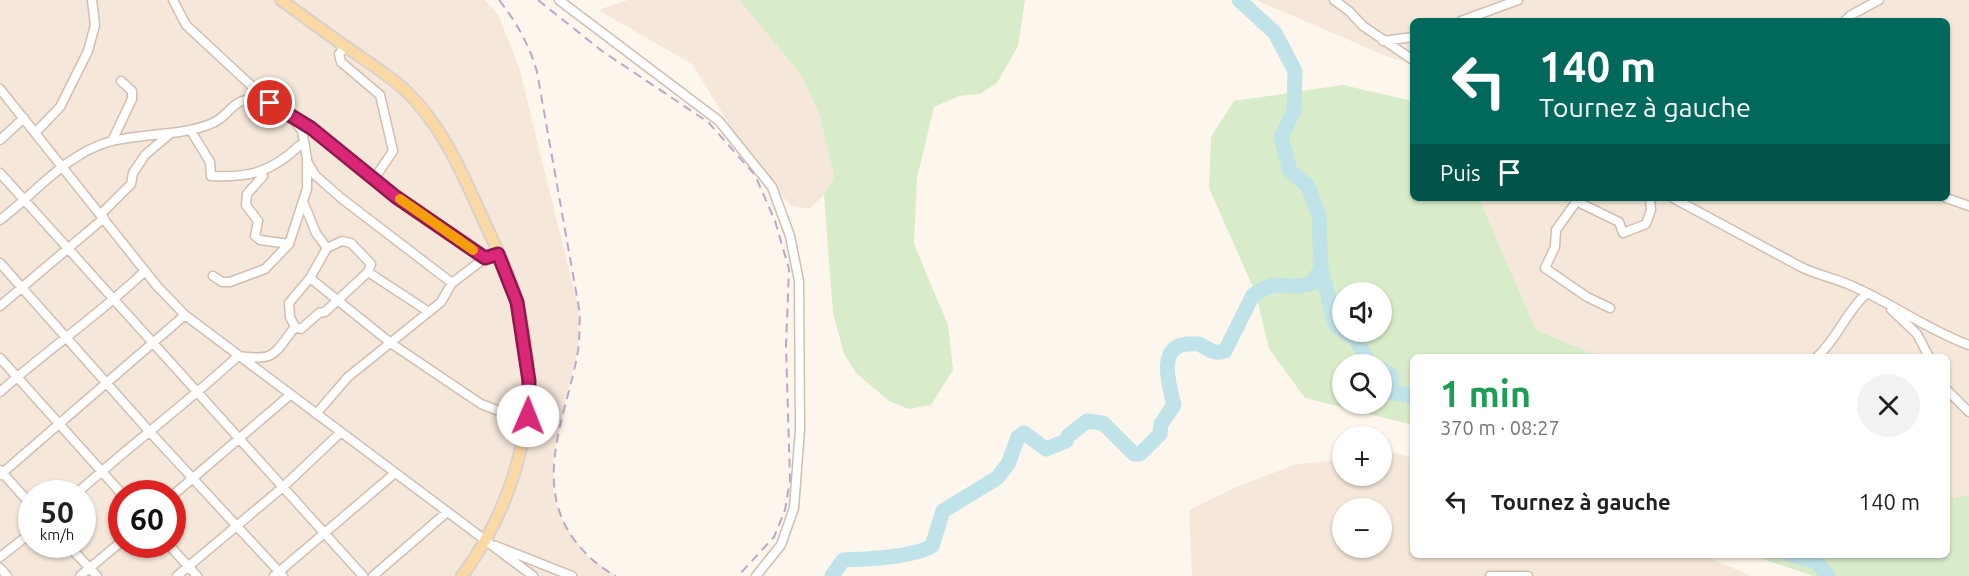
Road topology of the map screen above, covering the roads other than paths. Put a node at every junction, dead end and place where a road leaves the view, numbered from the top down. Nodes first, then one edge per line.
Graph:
1 (92, 0) edge
2 (173, 0) edge
3 (281, 0) edge
4 (558, 0) edge
5 (1334, 0) edge
6 (1518, 0) edge
7 (1879, 0) edge
8 (1469, 18) edge
9 (1849, 18) edge
10 (1410, 38) edge
11 (1383, 41) junction
12 (345, 47) junction
13 (1410, 58) edge
14 (120, 81) dead end
15 (0, 89) edge
16 (270, 103) junction
17 (290, 114) junction
18 (24, 118) junction
19 (311, 128) junction
20 (190, 131) junction
21 (35, 132) junction
22 (171, 132) junction
23 (0, 140) edge
24 (112, 141) junction
25 (305, 146) junction
26 (307, 158) junction
27 (63, 165) junction
28 (0, 172) edge
29 (261, 173) junction
30 (374, 179) junction
31 (1950, 199) edge
32 (26, 201) junction
33 (1577, 201) edge
34 (1580, 201) edge
35 (1650, 201) edge
36 (1679, 201) edge
37 (304, 204) junction
38 (1969, 206) edge
39 (103, 216) junction
40 (0, 220) edge
41 (290, 244) junction
42 (327, 248) junction
43 (70, 249) junction
44 (498, 254) junction
45 (485, 258) junction
46 (0, 263) edge
47 (145, 271) junction
48 (368, 272) junction
49 (213, 276) dead end
50 (310, 278) junction
51 (452, 283) junction
52 (21, 288) junction
53 (1866, 294) junction
54 (115, 299) junction
55 (338, 302) junction
56 (0, 306) edge
57 (1890, 306) junction
58 (1610, 308) dead end
59 (429, 312) junction
60 (185, 315) junction
61 (295, 327) junction
62 (64, 337) junction
63 (155, 343) junction
64 (392, 344) junction
65 (1969, 345) edge
66 (1820, 354) edge
67 (1927, 354) edge
68 (238, 356) junction
69 (0, 358) edge
70 (17, 377) junction
71 (106, 382) junction
72 (0, 392) edge
73 (198, 393) junction
74 (1950, 393) edge
75 (290, 395) junction
76 (1969, 412) edge
77 (316, 414) junction
78 (528, 416) junction
79 (60, 423) junction
80 (149, 430) junction
81 (340, 433) junction
82 (239, 440) junction
83 (101, 471) junction
84 (1, 473) edge
85 (395, 473) junction
86 (192, 478) junction
87 (91, 480) edge
88 (109, 480) edge
89 (186, 483) edge
90 (283, 487) junction
91 (18, 491) edge
92 (446, 513) junction
93 (236, 525) junction
94 (327, 534) junction
95 (18, 543) edge
96 (488, 543) junction
97 (108, 553) edge
98 (0, 557) edge
99 (80, 558) edge
100 (181, 558) edge
101 (188, 566) junction
102 (0, 568) edge
103 (90, 568) junction
104 (279, 575) edge
105 (7, 576) edge
106 (80, 576) edge
107 (97, 576) edge
108 (177, 576) edge
109 (197, 576) edge
110 (363, 576) edge
111 (374, 576) edge
112 (462, 576) edge
113 (533, 576) edge
114 (572, 576) edge
115 (756, 576) edge
116 (1490, 576) edge
117 (1528, 576) edge

1 - 21 street
2 - 16 street
3 - 12 main road
4 - 115 street
5 - 11 street
6 - 8 street
7 - 9 street
10 - 11 street
11 - 13 street
12 - 30 street
12 - 44 main road
14 - 24 street
15 - 18 street
16 - 17 street
16 - 20 street
17 - 19 street
17 - 25 street
18 - 21 street
18 - 23 street
19 - 26 street
19 - 30 street
20 - 22 street
20 - 29 street
21 - 27 street
22 - 24 street
22 - 39 street
24 - 27 street
25 - 26 street
25 - 29 street
26 - 37 street
26 - 51 street
27 - 32 street
27 - 39 street
28 - 32 street
29 - 41 street
30 - 45 street
31 - 38 street
32 - 40 street
32 - 43 street
33 - 58 street
34 - 35 street
36 - 53 street
37 - 41 street
37 - 42 street
39 - 43 street
39 - 47 street
41 - 49 street
42 - 48 street
42 - 50 street
43 - 52 street
43 - 54 street
44 - 45 street
44 - 78 main road
45 - 51 street
46 - 52 street
47 - 54 street
47 - 60 street
48 - 55 street
48 - 59 street
50 - 55 street
50 - 61 street
51 - 59 street
52 - 56 street
52 - 62 street
53 - 57 street
53 - 66 street
54 - 62 street
54 - 63 street
55 - 61 street
55 - 64 street
57 - 65 street
57 - 67 street
59 - 64 street
60 - 63 street
60 - 68 street
61 - 68 street
62 - 70 street
62 - 71 street
63 - 71 street
63 - 73 street
64 - 77 street
64 - 78 street
68 - 73 street
68 - 75 street
69 - 70 street
70 - 72 street
70 - 79 street
71 - 79 street
71 - 80 street
73 - 80 street
73 - 82 street
74 - 76 street
75 - 77 street
75 - 82 street
77 - 81 street
78 - 96 main road
79 - 83 street
79 - 84 street
80 - 83 street
80 - 86 street
81 - 85 street
81 - 90 street
82 - 86 street
82 - 90 street
83 - 87 street
83 - 88 street
84 - 91 street
85 - 92 street
85 - 94 street
86 - 89 street
86 - 93 street
90 - 93 street
90 - 94 street
92 - 96 street
92 - 111 street
93 - 101 street
93 - 104 street
94 - 104 street
94 - 110 street
95 - 98 street
96 - 112 main road
96 - 113 street
96 - 114 street
97 - 103 street
99 - 103 street
100 - 101 street
101 - 108 street
101 - 109 street
102 - 105 street
103 - 106 street
103 - 107 street
116 - 117 street

